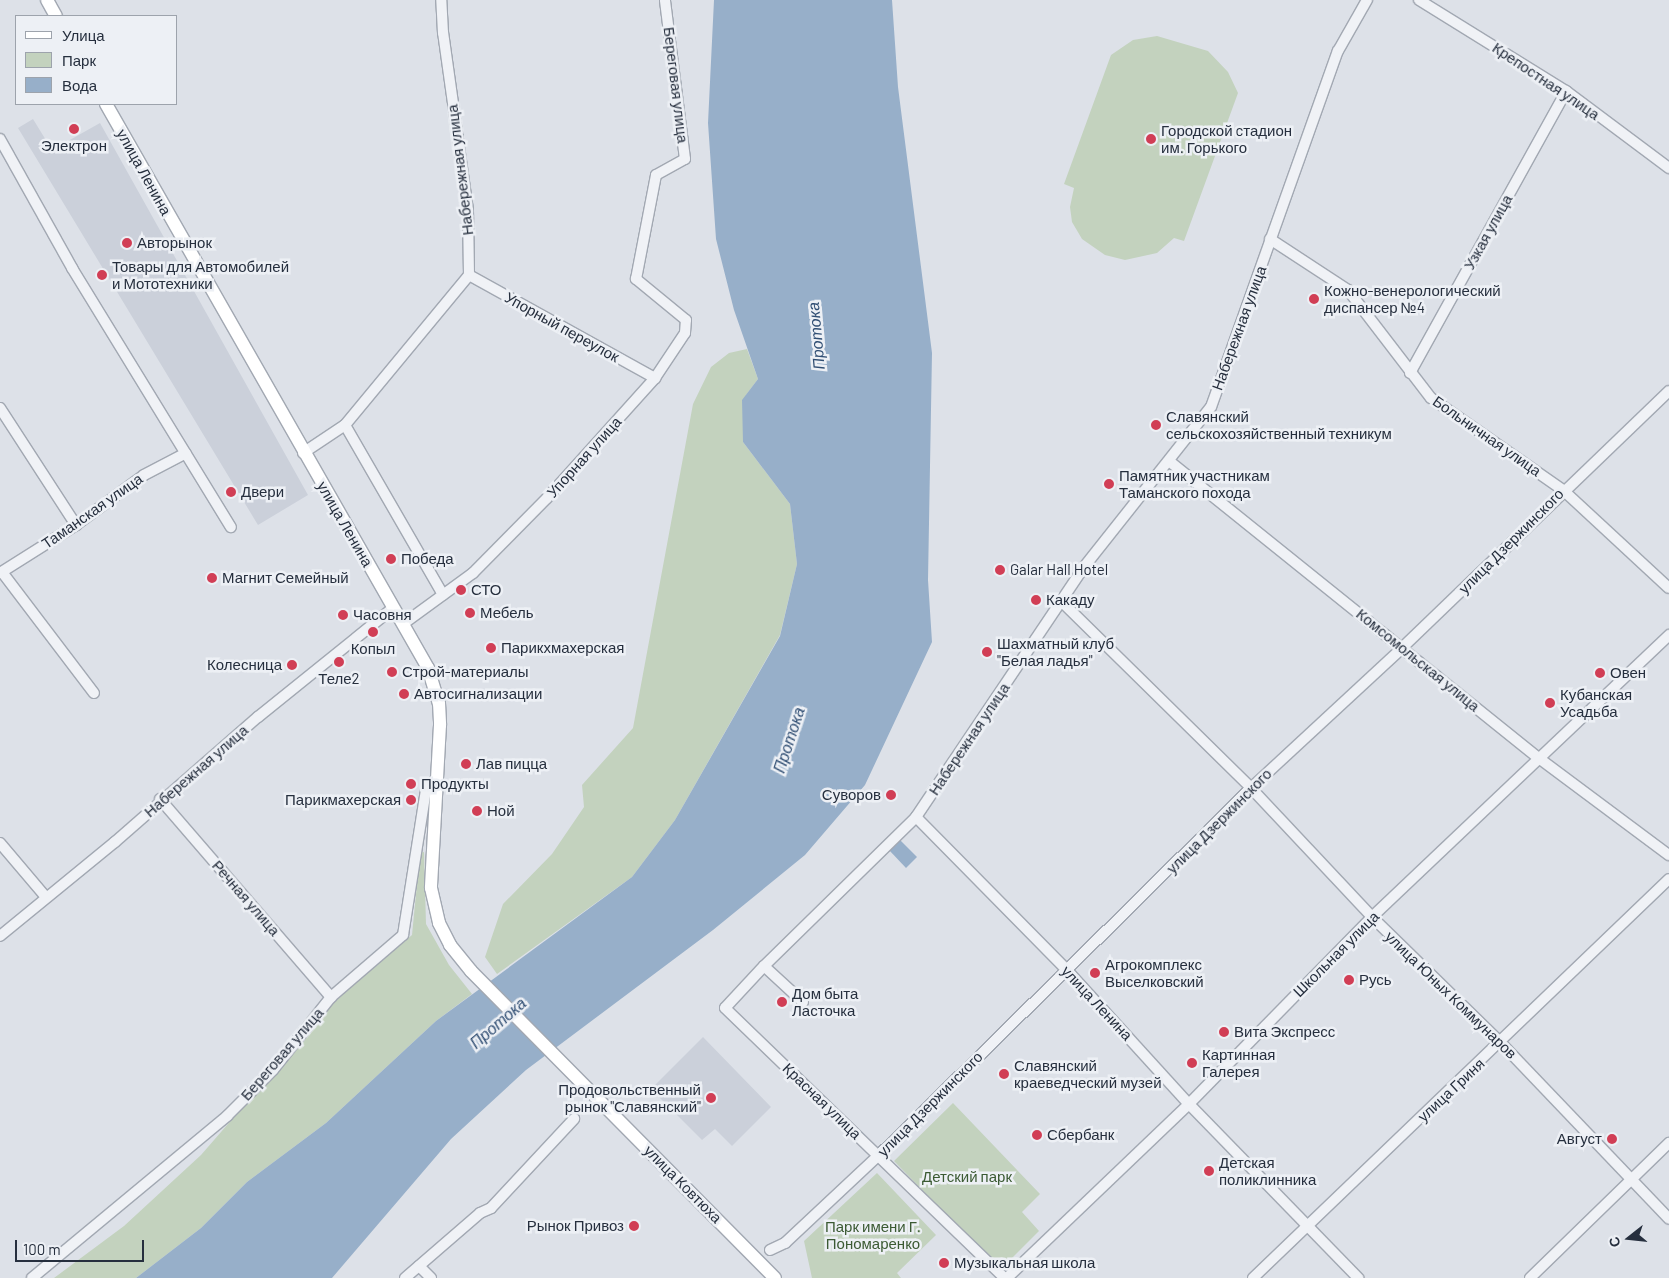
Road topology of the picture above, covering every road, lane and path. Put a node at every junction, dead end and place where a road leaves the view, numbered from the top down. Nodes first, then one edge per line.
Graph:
1 (47, 0) edge
2 (442, 0) edge
3 (665, 0) edge
4 (1367, 0) edge
5 (1419, 0) edge
6 (55, 15) edge
7 (1566, 91) junction
8 (107, 105) edge
9 (0, 139) edge
10 (1669, 168) edge
11 (1270, 239) junction
12 (638, 272) joint
13 (469, 275) junction
14 (1410, 373) junction
15 (655, 378) junction
16 (1669, 390) edge
17 (0, 408) edge
18 (346, 424) junction
19 (303, 452) junction
20 (186, 453) junction
21 (1169, 462) junction
22 (1563, 490) junction
23 (76, 525) junction
24 (231, 527) dead end
25 (1, 573) edge
26 (1669, 588) edge
27 (443, 595) junction
28 (1062, 602) junction
29 (393, 608) junction
30 (403, 624) junction
31 (1669, 635) edge
32 (1403, 647) junction
33 (94, 693) dead end
34 (1540, 759) junction
35 (439, 775) junction
36 (1251, 788) junction
37 (160, 799) junction
38 (916, 817) junction
39 (0, 843) edge
40 (1669, 855) edge
41 (1669, 879) edge
42 (45, 896) junction
43 (1372, 918) junction
44 (0, 936) edge
45 (764, 966) junction
46 (1066, 969) junction
47 (471, 971) joint
48 (331, 997) junction
49 (803, 1002) dead end
50 (725, 1008) joint
51 (1501, 1043) junction
52 (1189, 1104) junction
53 (574, 1119) dead end
54 (1669, 1143) edge
55 (878, 1156) junction
56 (1631, 1179) junction
57 (1669, 1219) edge
58 (1308, 1224) junction
59 (770, 1250) dead end
60 (419, 1266) junction
61 (32, 1278) edge
62 (405, 1278) edge
63 (431, 1278) edge
64 (775, 1278) edge
65 (1006, 1278) edge
66 (1252, 1278) edge
67 (1358, 1278) edge
68 (1530, 1278) edge

1 - 6 main road
2 - 13 street, Набережная улица
3 - 12 street, Береговая улица
4 - 11 street, Набережная улица
5 - 7 street, Крепостная улица
7 - 10 street, Крепостная улица
7 - 14 street, Узкая улица
8 - 19 main road, улица Ленина
9 - 20 street
11 - 14 street, Больничная улица
11 - 21 street, Набережная улица
12 - 15 street, Упорная улица
13 - 15 street, Упорный переулок
13 - 18 street
14 - 22 street, Больничная улица
15 - 27 street, Упорная улица
16 - 22 street, улица Дзержинского
17 - 23 street
18 - 19 street
18 - 27 street
19 - 29 main road, улица Ленина
20 - 23 street, Таманская улица
20 - 24 street
21 - 28 street, Набережная улица
21 - 32 street, Комсомольская улица
22 - 26 street, Больничная улица
22 - 32 street, улица Дзержинского
23 - 25 street, Таманская улица
25 - 33 street
27 - 30 street, Упорная улица
28 - 36 street, улица Юных Коммунаров
28 - 38 street, Набережная улица
29 - 30 main road, улица Ленина
29 - 37 street, Набережная улица
30 - 35 main road, улица Ленина
31 - 34 street, Школьная улица
32 - 34 street, Комсомольская улица
32 - 36 street, улица Дзержинского
34 - 40 street, Комсомольская улица
34 - 43 street, Школьная улица
35 - 47 main road, улица Ленина
35 - 48 street, Береговая улица
36 - 43 street, улица Юных Коммунаров
36 - 46 street, улица Дзержинского
37 - 42 street, Набережная улица
37 - 48 street, Речная улица
38 - 45 street, Набережная улица
38 - 46 street, улица Ленина
39 - 42 street
41 - 51 street, улица Гриня
42 - 44 street, Набережная улица
43 - 51 street, улица Юных Коммунаров
43 - 52 street, Школьная улица
45 - 49 street
45 - 50 street, Набережная улица
46 - 52 street, улица Ленина
46 - 55 street, улица Дзержинского
47 - 64 main road, улица Ковтюха
48 - 61 street, Береговая улица
50 - 55 street, Красная улица
51 - 56 street, улица Юных Коммунаров
51 - 58 street, улица Гриня
52 - 58 street, улица Ленина
52 - 65 street, Школьная улица
53 - 60 street
54 - 56 street
55 - 59 street, улица Дзержинского
55 - 65 street, Красная улица
56 - 57 street, улица Юных Коммунаров
56 - 68 street
58 - 66 street, улица Гриня
58 - 67 street, улица Ленина
60 - 62 street
60 - 63 street

